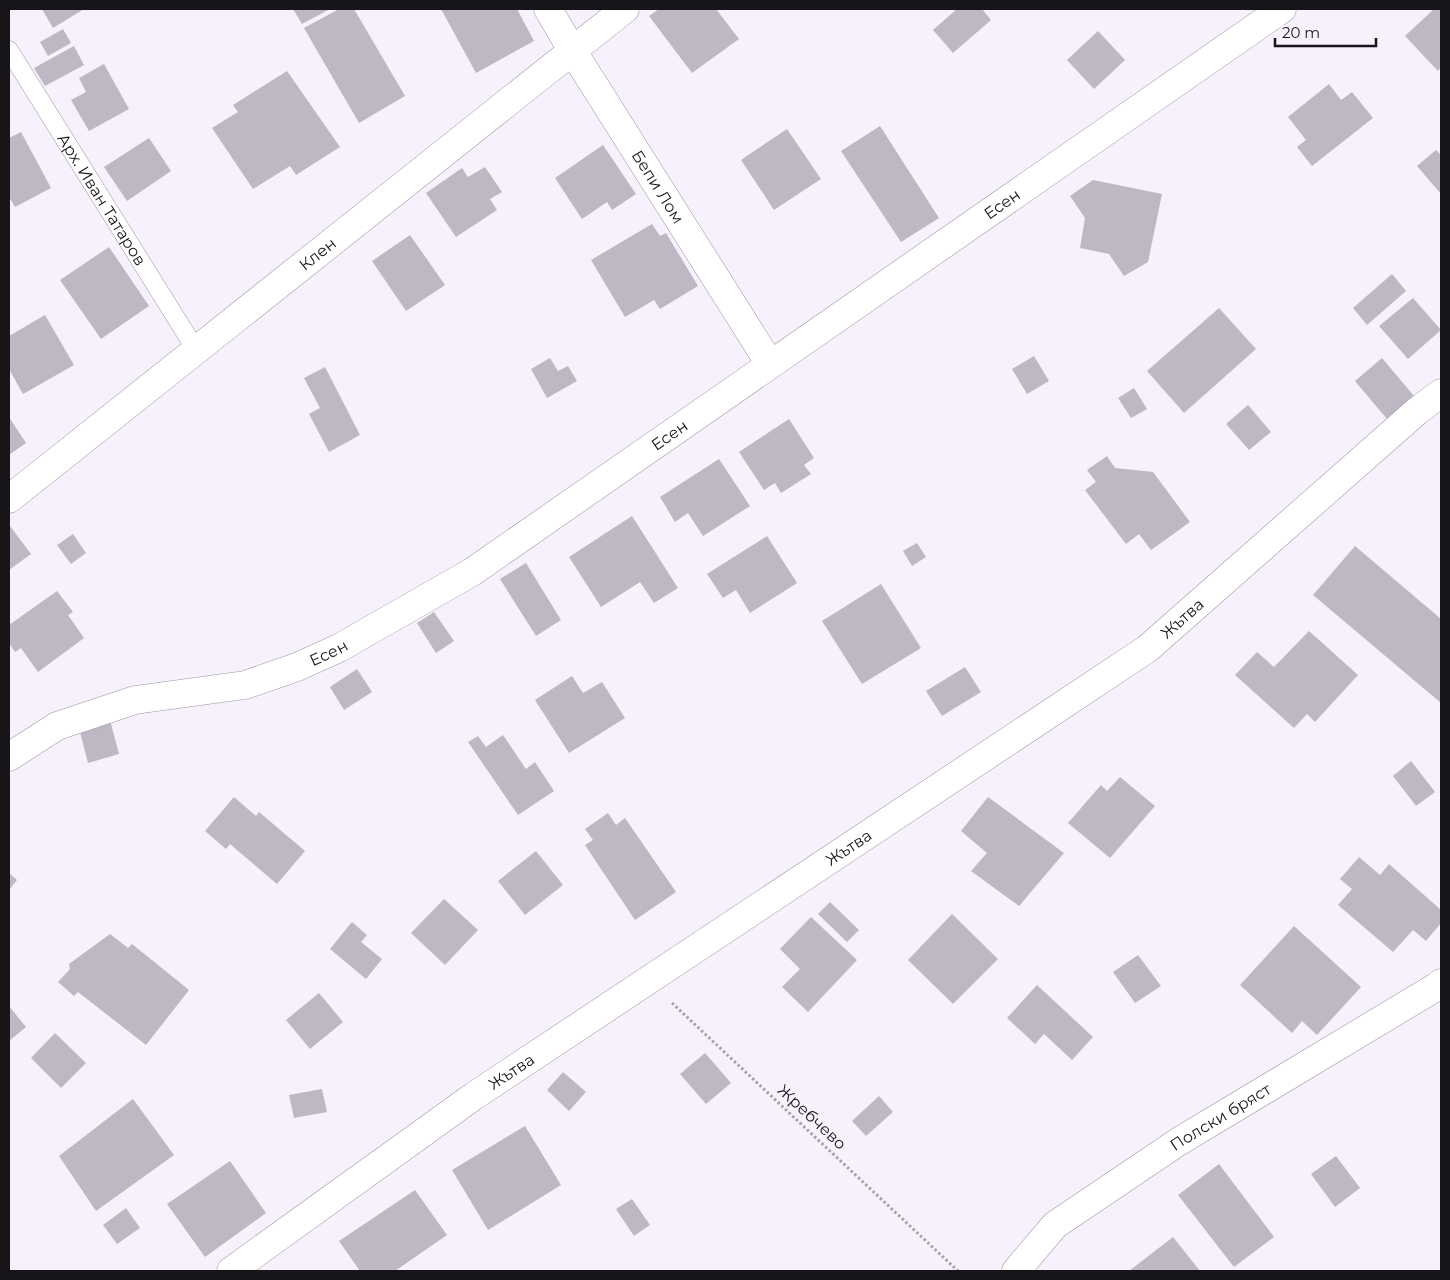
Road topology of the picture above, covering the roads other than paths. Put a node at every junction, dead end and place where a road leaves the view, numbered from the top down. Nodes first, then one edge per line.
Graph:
1 (548, 9) edge
2 (625, 9) edge
3 (1282, 9) edge
4 (9, 50) edge
5 (572, 50) junction
6 (196, 350) junction
7 (770, 364) junction
8 (1441, 393) edge
9 (9, 499) edge
10 (9, 757) edge
11 (1441, 983) edge
12 (231, 1271) edge
13 (1016, 1271) edge

1 - 5 street, Бепи Лом
2 - 5 street, Клен
3 - 7 street, Есен
4 - 6 lane, Арх. Иван Татаров
5 - 6 street, Клен
5 - 7 street, Бепи Лом
6 - 9 street, Клен
7 - 10 street, Есен
8 - 12 street, Жътва
11 - 13 street, Полски бряст

